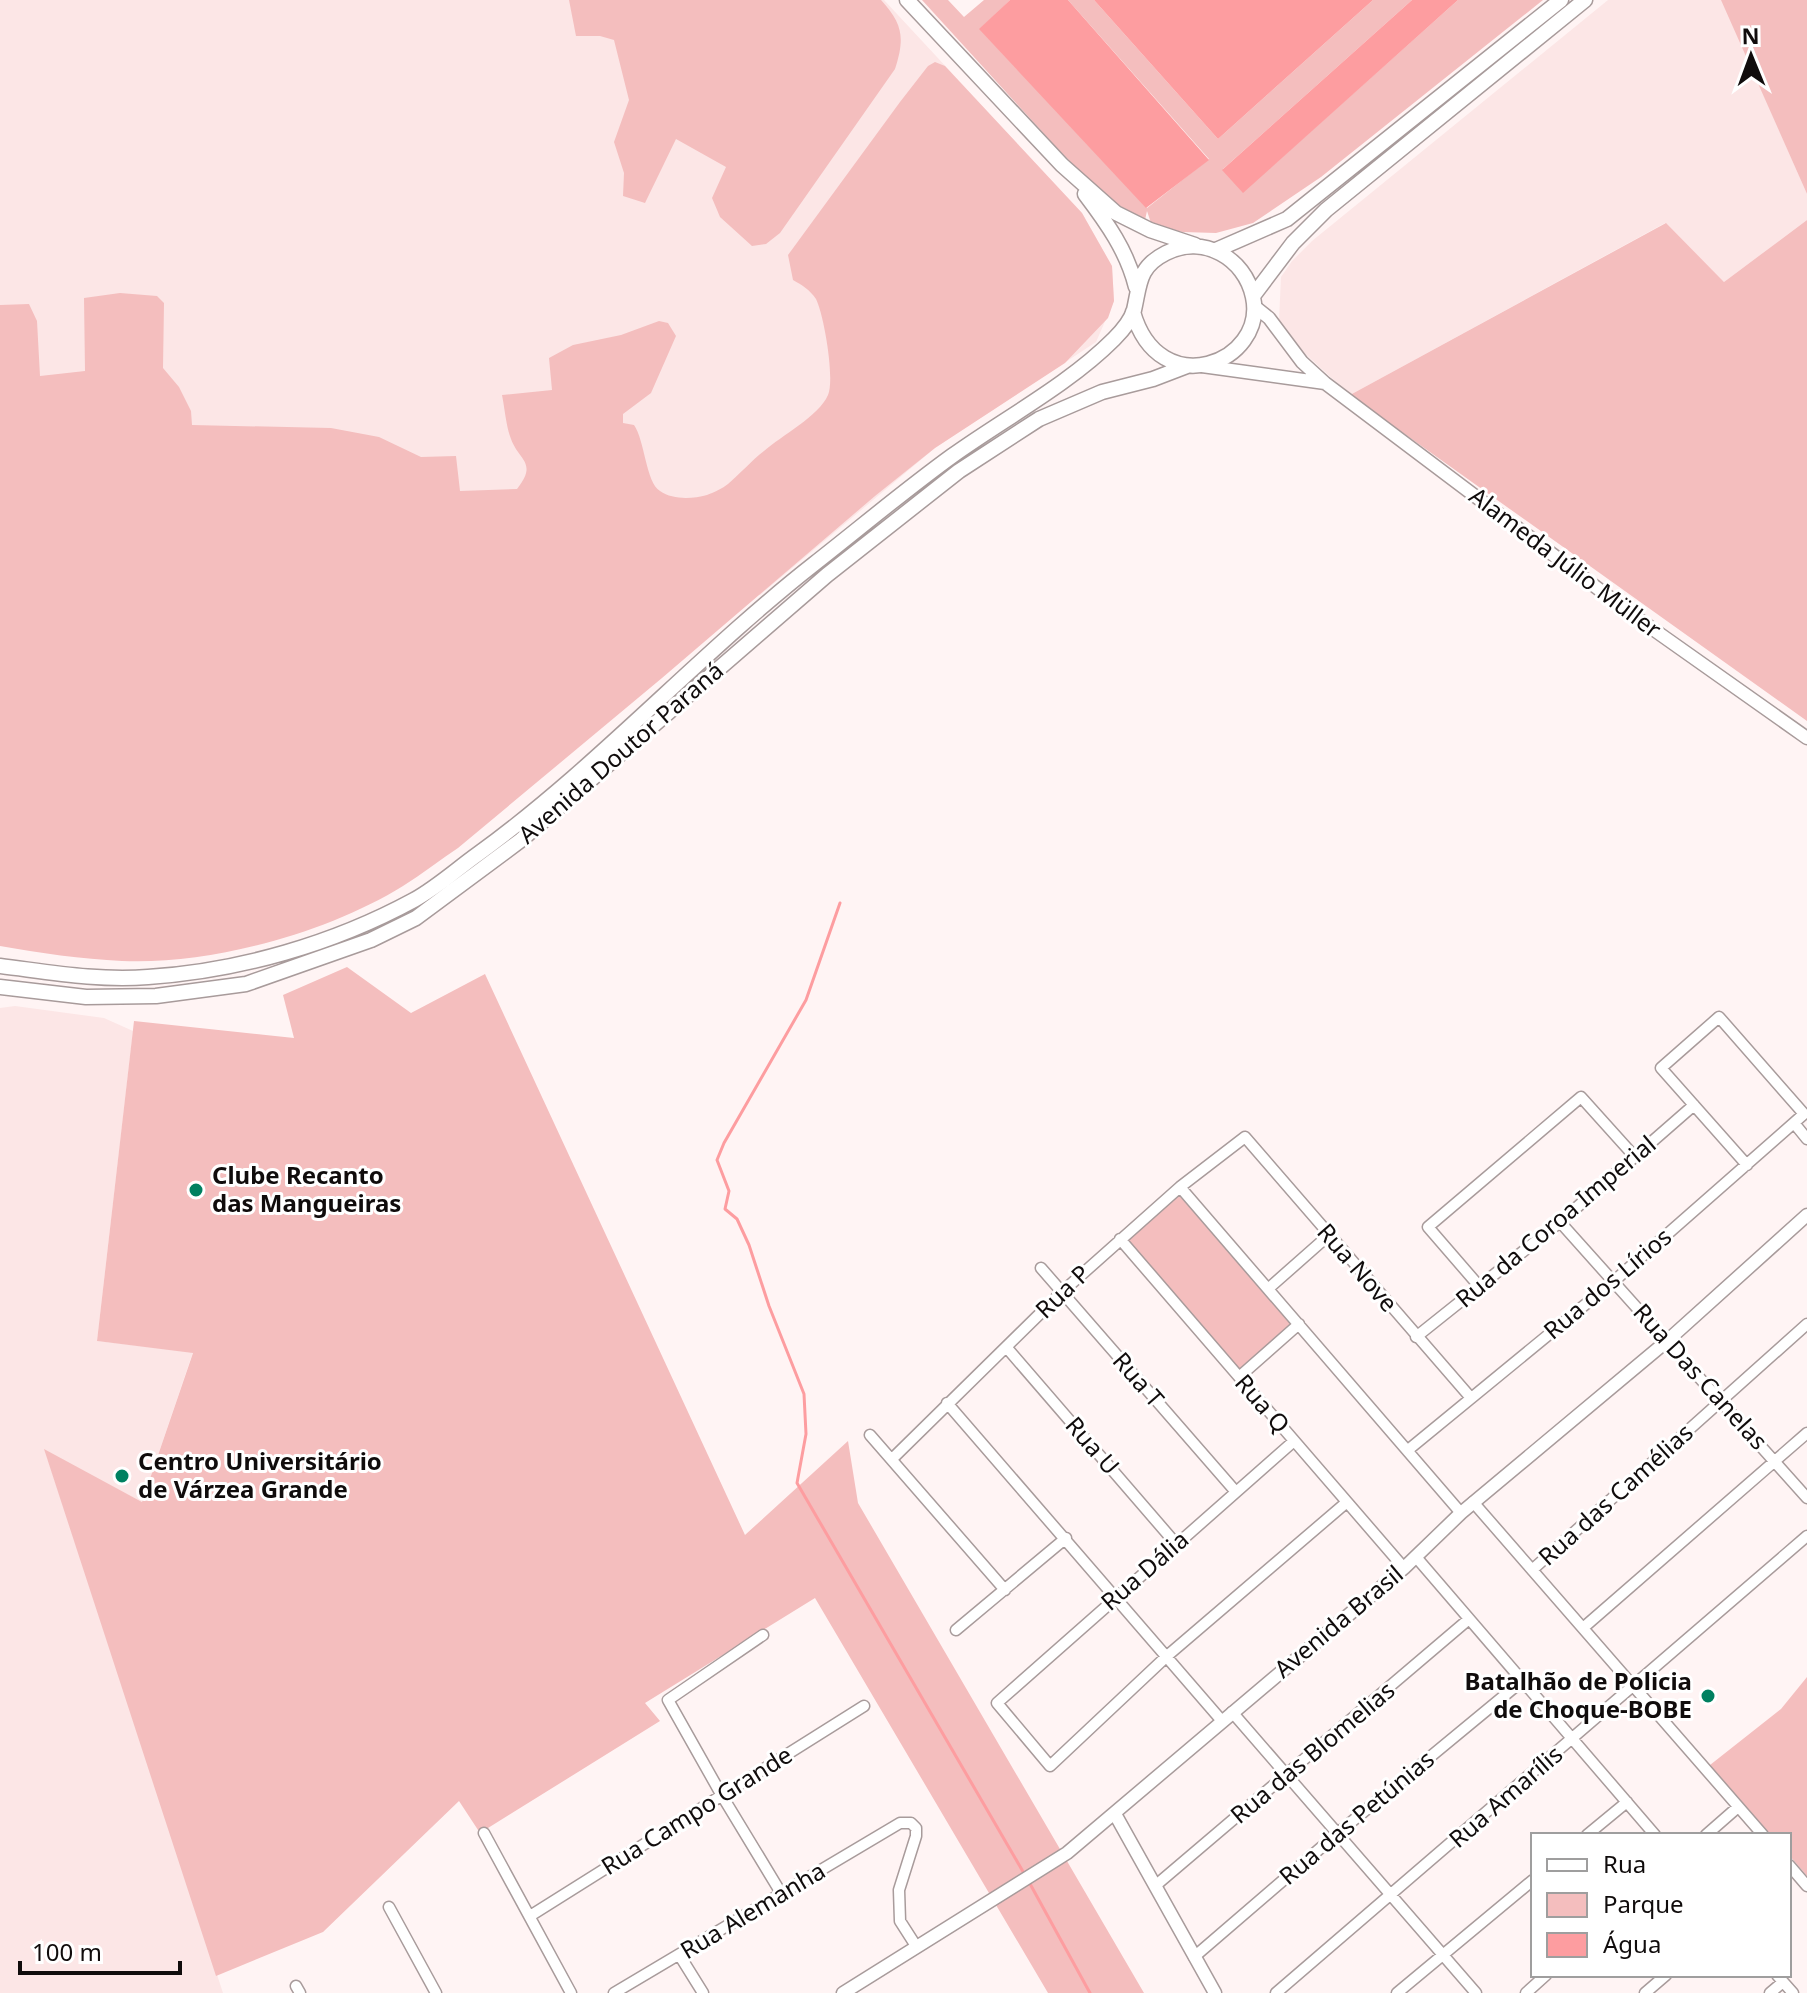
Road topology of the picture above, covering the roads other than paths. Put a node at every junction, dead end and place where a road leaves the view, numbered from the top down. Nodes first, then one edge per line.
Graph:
1 (907, 0) edge
2 (1561, 0) edge
3 (1585, 0) edge
4 (1062, 165) junction
5 (1199, 246) junction
6 (1216, 250) junction
7 (1136, 287) junction
8 (1254, 301) junction
9 (1133, 312) junction
10 (1193, 366) junction
11 (1325, 383) junction
12 (1807, 738) edge
13 (0, 966) edge
14 (0, 989) edge
15 (1694, 1105) junction
16 (1794, 1123) junction
17 (1245, 1137) joint
18 (1807, 1139) edge
19 (1635, 1157) junction
20 (1747, 1165) junction
21 (1180, 1187) junction
22 (1807, 1215) edge
23 (1560, 1222) junction
24 (1329, 1235) junction
25 (1120, 1239) junction
26 (1041, 1268) dead end
27 (1614, 1281) junction
28 (1479, 1286) junction
29 (1269, 1288) junction
30 (1062, 1292) junction
31 (1299, 1324) junction
32 (1807, 1324) edge
33 (1416, 1337) junction
34 (1667, 1341) junction
35 (1007, 1348) junction
36 (1239, 1377) junction
37 (1471, 1398) junction
38 (1721, 1399) junction
39 (947, 1403) junction
40 (1807, 1433) edge
41 (870, 1435) dead end
42 (1294, 1441) junction
43 (1408, 1450) junction
44 (892, 1459) junction
45 (1775, 1461) junction
46 (1236, 1492) junction
47 (1807, 1498) edge
48 (1347, 1502) junction
49 (1473, 1502) junction
50 (1461, 1513) junction
51 (1807, 1536) edge
52 (1066, 1538) junction
53 (1177, 1545) junction
54 (1416, 1557) junction
55 (1404, 1568) junction
56 (1532, 1570) junction
57 (1005, 1590) junction
58 (1116, 1595) junction
59 (1469, 1619) junction
60 (1583, 1628) junction
61 (956, 1630) dead end
62 (763, 1635) dead end
63 (1167, 1656) junction
64 (1522, 1681) junction
65 (1633, 1686) junction
66 (864, 1706) dead end
67 (1227, 1716) junction
68 (1573, 1739) junction
69 (1288, 1775) junction
70 (721, 1794) junction
71 (1627, 1802) junction
72 (1738, 1807) junction
73 (1115, 1814) junction
74 (484, 1833) dead end
75 (1338, 1833) junction
76 (1589, 1833) edge
77 (1653, 1833) edge
78 (1708, 1833) edge
79 (1761, 1833) edge
80 (1791, 1867) edge
81 (1531, 1882) edge
82 (1155, 1886) junction
83 (1807, 1886) edge
84 (781, 1893) junction
85 (1391, 1896) junction
86 (389, 1907) dead end
87 (530, 1916) junction
88 (916, 1946) junction
89 (1441, 1955) junction
90 (680, 1956) junction
91 (1194, 1957) junction
92 (1544, 1977) edge
93 (1664, 1977) edge
94 (1780, 1978) edge
95 (436, 1993) edge
96 (571, 1993) edge
97 (614, 1993) edge
98 (703, 1993) edge
99 (843, 1993) edge
100 (1215, 1993) edge
101 (1276, 1993) edge
102 (1397, 1993) edge
103 (1476, 1993) edge
104 (1526, 1993) edge
105 (1645, 1993) edge
106 (1770, 1993) edge
107 (1793, 1993) edge

1 - 4 main road
2 - 6 main road
3 - 8 main road
4 - 5 main road
4 - 7 main road
5 - 6 main road
5 - 7 main road
6 - 8 main road
7 - 9 main road
8 - 10 main road
8 - 11 street, Alameda Júlio Müller
9 - 10 main road
9 - 13 main road, Avenida Doutor Paraná
10 - 11 street, Alameda Júlio Müller
10 - 14 main road, Avenida Doutor Paraná
11 - 12 street, Alameda Júlio Müller
15 - 16 street, Rua dos Lírios
15 - 19 street, Rua da Coroa Imperial
15 - 20 street
16 - 18 street
16 - 20 street, Rua dos Lírios
17 - 21 street, Rua P
17 - 24 street, Rua Nove
19 - 23 street, Rua da Coroa Imperial
19 - 28 street
20 - 27 street, Rua dos Lírios
21 - 25 street, Rua P
21 - 29 street
22 - 34 street, Avenida Brasil
23 - 27 street, Rua Das Canelas
23 - 28 street, Rua da Coroa Imperial
24 - 29 street
24 - 33 street, Rua Nove
25 - 30 street, Rua P
25 - 36 street, Rua Q
26 - 30 street, Rua T
27 - 34 street, Rua Das Canelas
27 - 37 street, Rua dos Lírios
28 - 33 street, Rua da Coroa Imperial
29 - 31 street
30 - 35 street, Rua P
30 - 46 street, Rua T
31 - 36 street
31 - 43 street
32 - 38 street, Rua das Camélias
33 - 37 street, Rua Nove
34 - 38 street, Rua Das Canelas
34 - 49 street, Avenida Brasil
35 - 39 street, Rua P
35 - 53 street, Rua U
36 - 42 street, Rua Q
37 - 43 street, Rua dos Lírios
38 - 45 street, Rua Das Canelas
38 - 56 street, Rua das Camélias
39 - 44 street, Rua P
39 - 52 street
40 - 45 street
41 - 44 street
42 - 46 street, Rua Dália
42 - 48 street, Rua Q
43 - 50 street
44 - 57 street
45 - 47 street, Rua Das Canelas
45 - 60 street
46 - 53 street, Rua Dália
48 - 55 street, Rua Q
48 - 63 street
49 - 50 street, Avenida Brasil
49 - 56 street
50 - 54 street, Avenida Brasil
51 - 65 street, Rua Amarílis
52 - 57 street
52 - 58 street
53 - 58 street, Rua Dália
54 - 55 street, Avenida Brasil
54 - 59 street
55 - 67 street, Avenida Brasil
56 - 60 street
57 - 61 street
58 - 63 street
58 - 63 street, Rua Dália
59 - 64 street
59 - 69 street, Rua das Blomelias
60 - 65 street
62 - 70 street
63 - 67 street
64 - 68 street
64 - 75 street, Rua das Petúnias
65 - 68 street, Rua Amarílis
65 - 72 street
66 - 70 street, Rua Campo Grande
67 - 69 street
67 - 73 street, Avenida Brasil
68 - 71 street
68 - 85 street, Rua Amarílis
69 - 75 street
69 - 82 street, Rua das Blomelias
70 - 84 street
70 - 87 street, Rua Campo Grande
71 - 76 street
71 - 77 street
72 - 78 street
72 - 79 street
73 - 82 street
73 - 88 street, Avenida Brasil
74 - 87 street
75 - 85 street
75 - 91 street, Rua das Petúnias
80 - 83 street
81 - 89 street
82 - 91 street
84 - 88 street, Rua Alemanha
84 - 90 street, Rua Alemanha
85 - 89 street
85 - 101 street, Rua Amarílis
86 - 95 street
87 - 96 street
88 - 99 street, Avenida Brasil
89 - 102 street
89 - 103 street
90 - 97 street, Rua Alemanha
90 - 98 street
91 - 100 street
92 - 104 street
93 - 105 street
94 - 106 street
94 - 107 street

